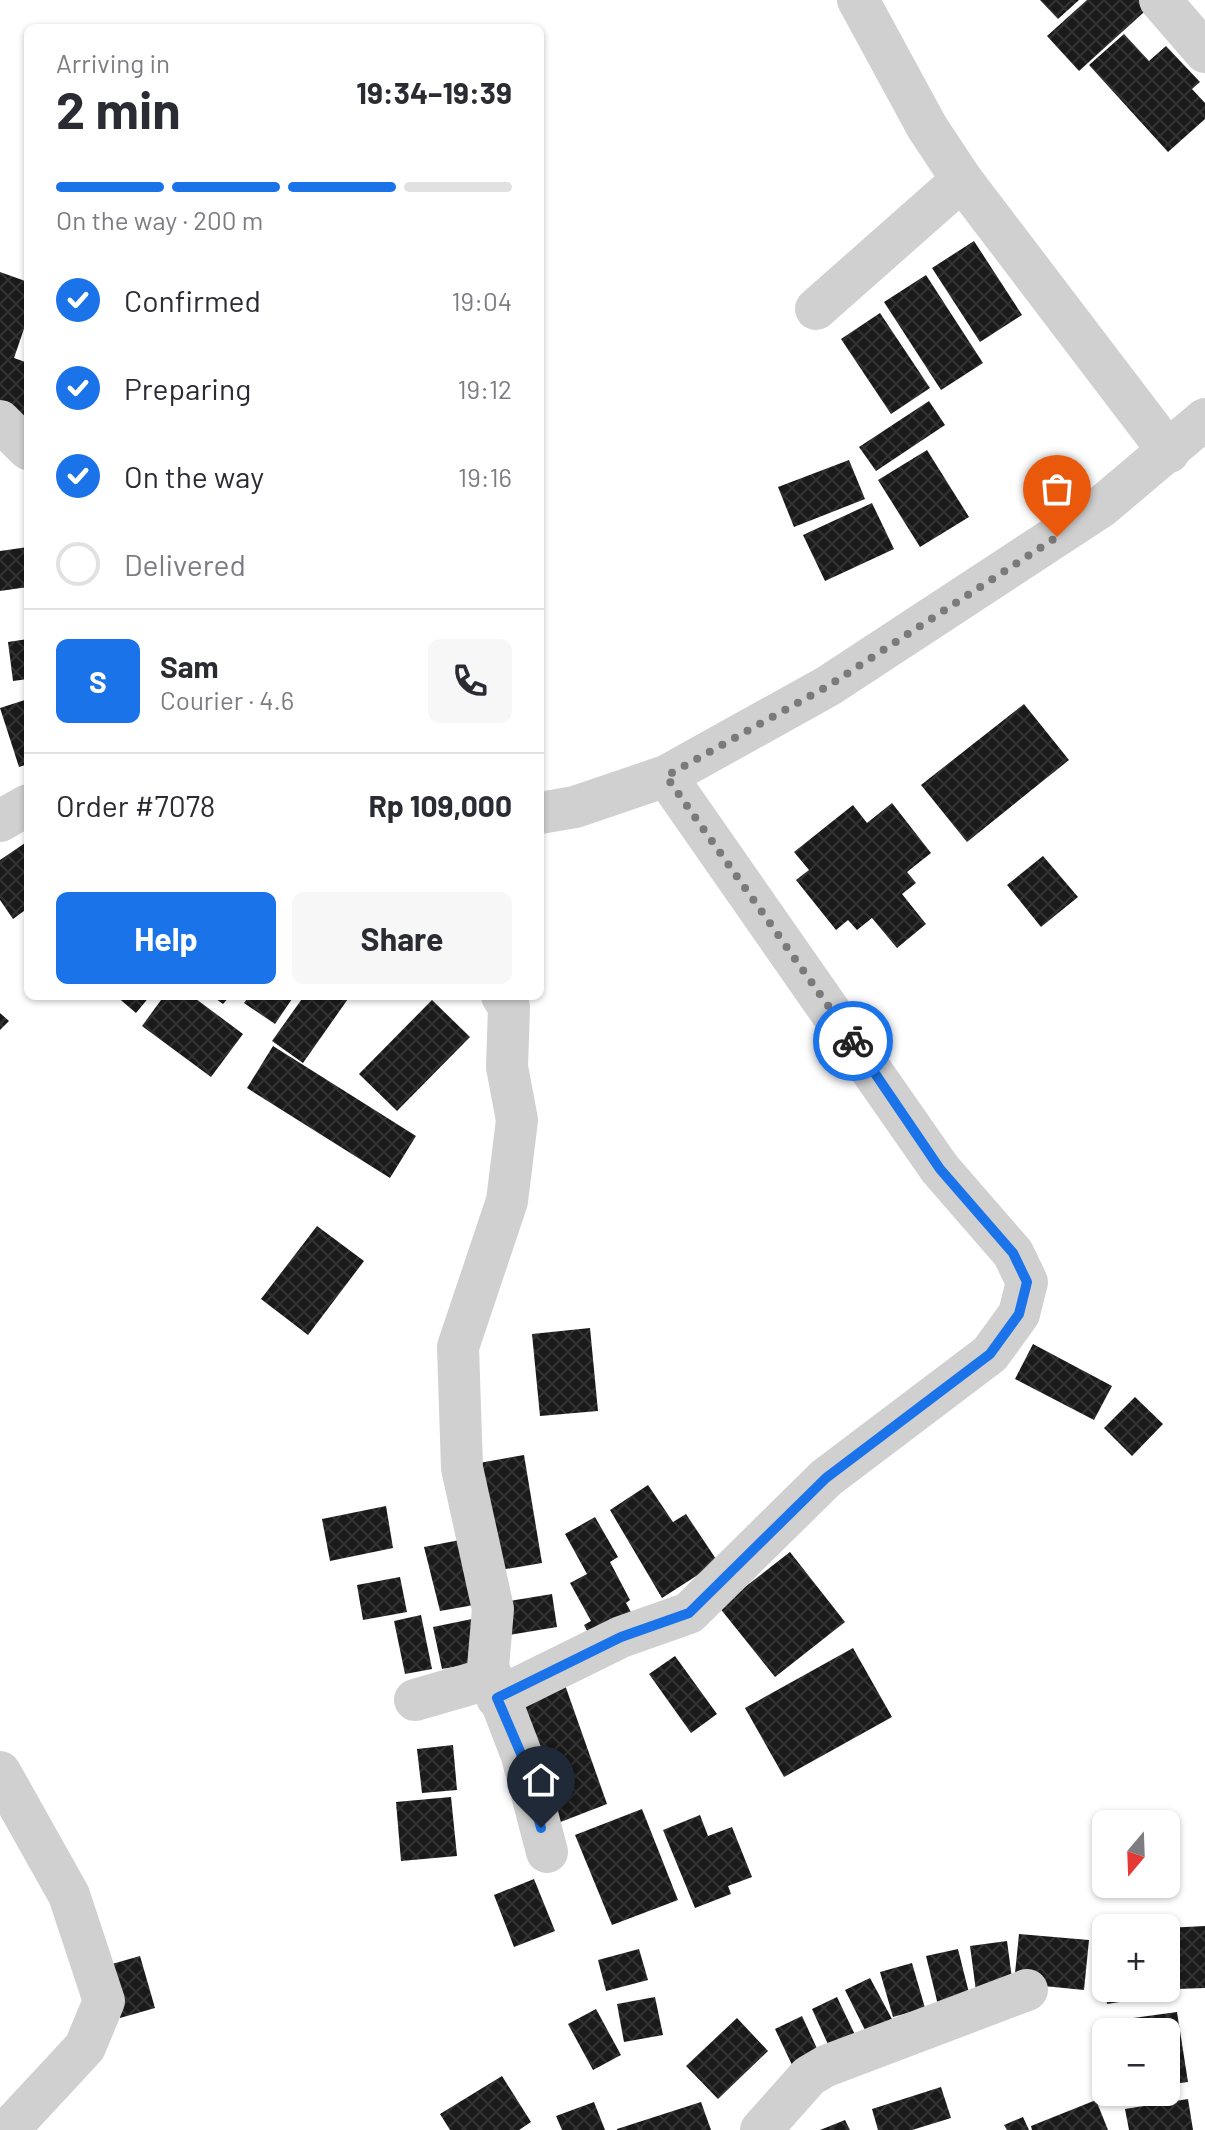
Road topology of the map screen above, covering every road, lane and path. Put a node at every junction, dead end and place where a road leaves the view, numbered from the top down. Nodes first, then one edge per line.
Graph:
1 (858, 0) edge
2 (1160, 0) edge
3 (1205, 52) edge
4 (962, 180) junction
5 (816, 309) dead end
6 (1205, 419) edge
7 (0, 421) edge
8 (24, 445) edge
9 (1169, 452) junction
10 (666, 776) junction
11 (24, 807) edge
12 (544, 812) edge
13 (0, 821) edge
14 (505, 1000) edge
15 (494, 1688) junction
16 (415, 1700) dead end
17 (0, 1772) edge
18 (547, 1852) dead end
19 (1027, 1990) dead end
20 (8, 2130) edge
21 (761, 2130) edge

1 - 4 street
2 - 3 street
4 - 5 street
4 - 9 street
6 - 9 street
7 - 8 street
9 - 10 street
10 - 12 street
10 - 15 street
11 - 13 street
14 - 15 street
15 - 16 street
15 - 18 street
17 - 20 street
19 - 21 street

